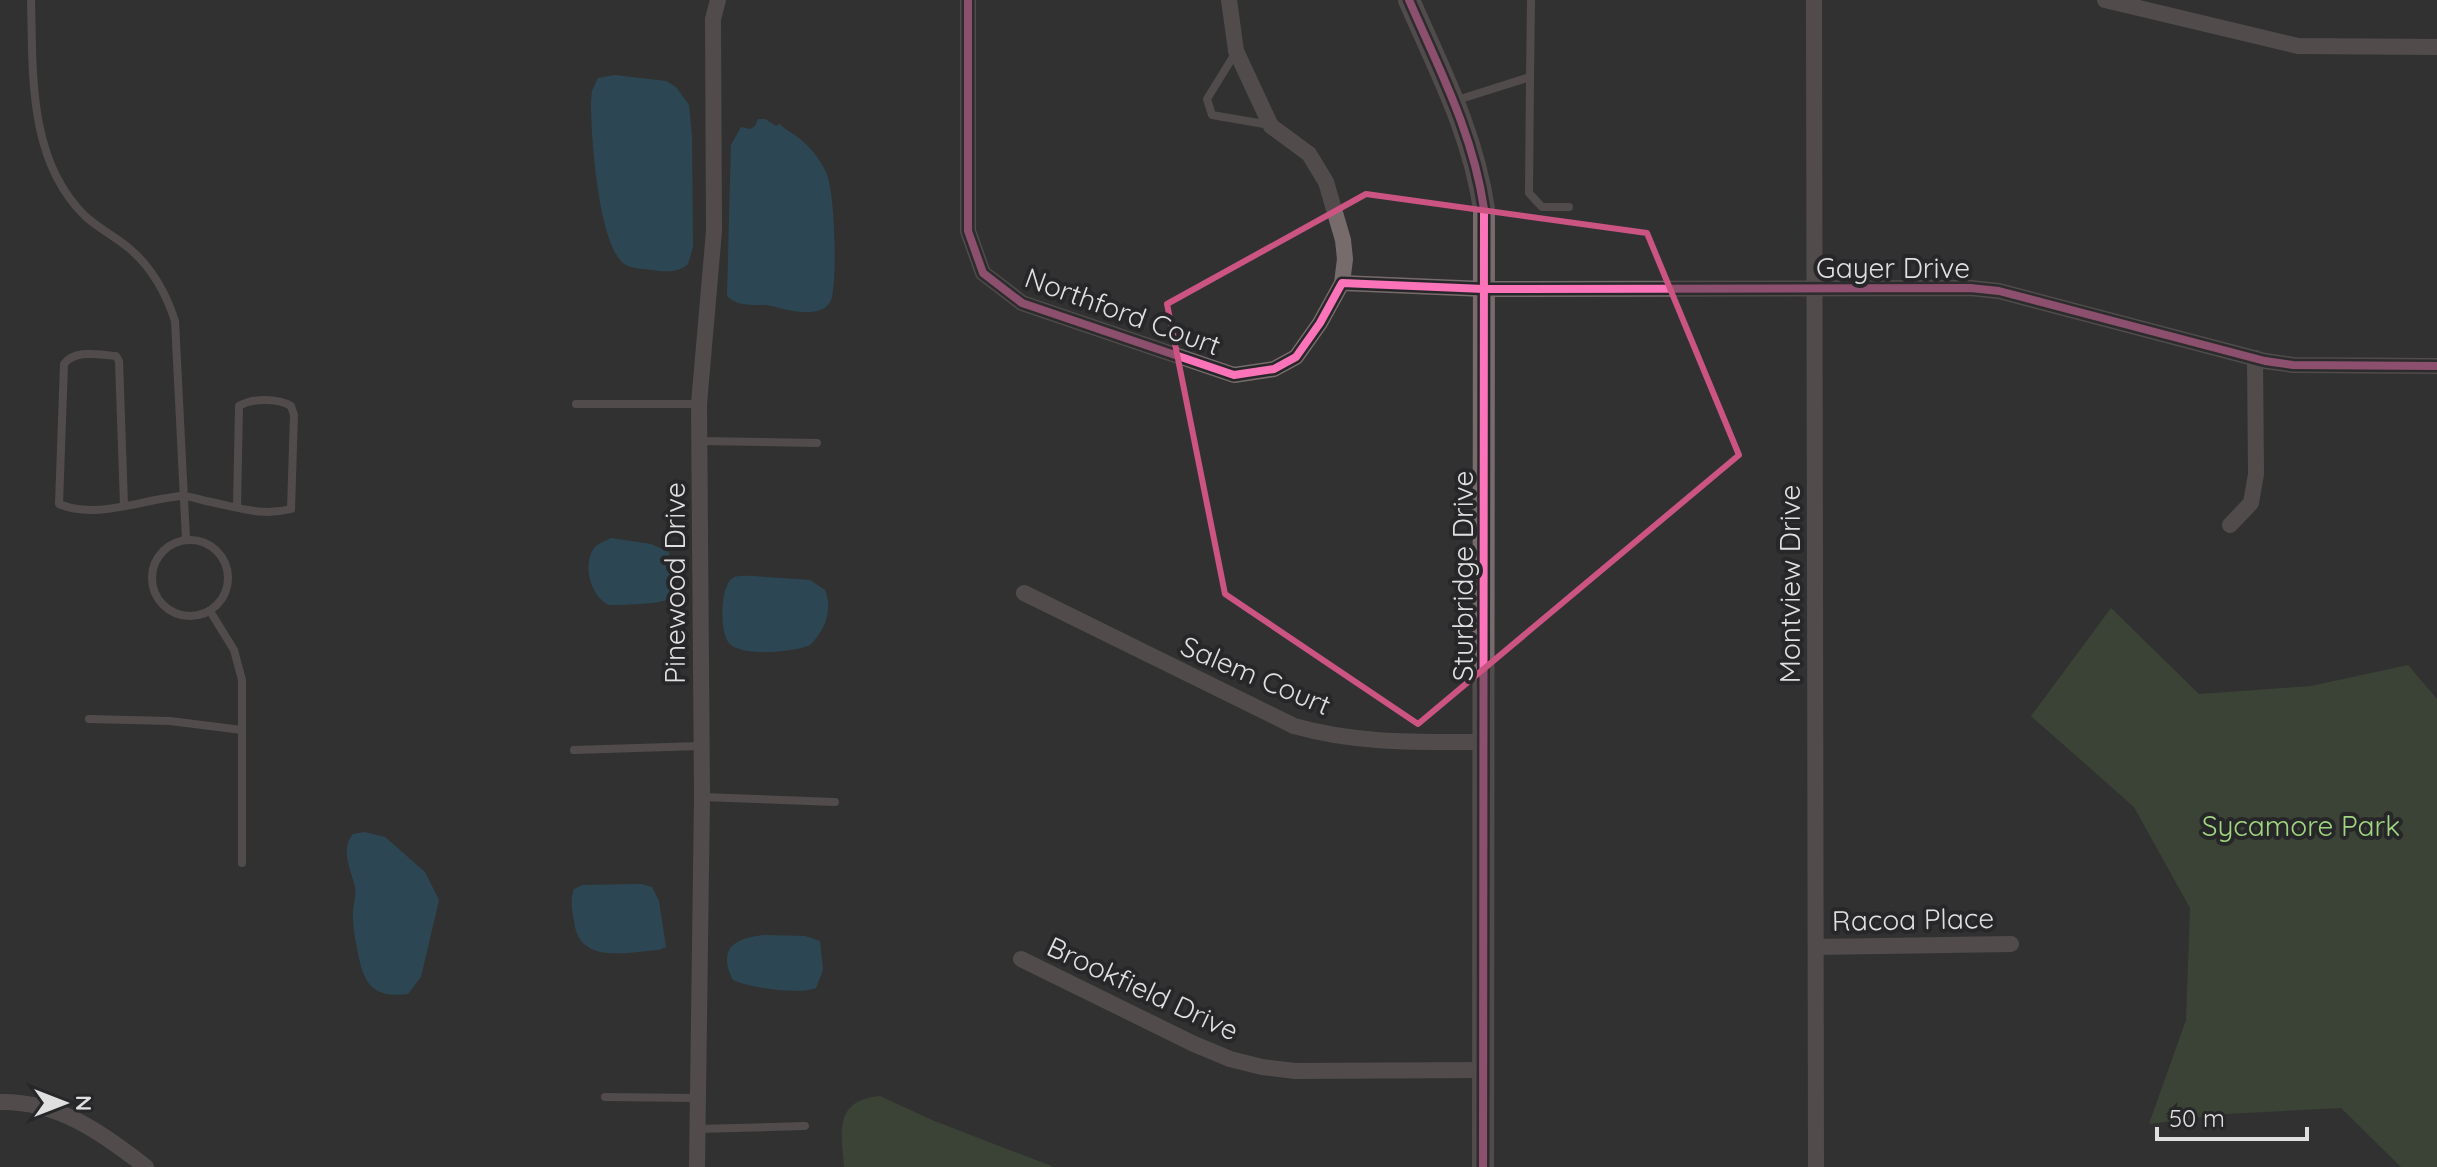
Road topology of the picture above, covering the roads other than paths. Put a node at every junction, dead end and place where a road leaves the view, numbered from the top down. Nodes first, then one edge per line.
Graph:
1 (31, 0) edge
2 (718, 0) edge
3 (968, 0) edge
4 (1229, 0) edge
5 (1409, 0) edge
6 (1531, 0) edge
7 (1814, 0) edge
8 (2105, 0) edge
9 (2437, 47) edge
10 (1236, 51) junction
11 (1530, 77) junction
12 (1454, 101) junction
13 (1271, 126) junction
14 (1569, 207) dead end
15 (1342, 283) junction
16 (1484, 289) junction
17 (1815, 289) junction
18 (2255, 358) junction
19 (2437, 366) edge
20 (576, 404) dead end
21 (699, 404) junction
22 (699, 441) junction
23 (817, 443) dead end
24 (185, 496) junction
25 (124, 505) junction
26 (237, 507) junction
27 (2230, 525) dead end
28 (186, 539) junction
29 (1024, 593) dead end
30 (210, 611) junction
31 (89, 719) dead end
32 (242, 730) junction
33 (1484, 742) junction
34 (700, 746) junction
35 (574, 750) dead end
36 (702, 797) junction
37 (835, 802) dead end
38 (242, 863) dead end
39 (2011, 944) dead end
40 (1816, 947) junction
41 (1021, 959) dead end
42 (1483, 1070) junction
43 (605, 1097) dead end
44 (697, 1098) junction
45 (0, 1102) edge
46 (805, 1126) dead end
47 (697, 1129) junction
48 (146, 1167) edge
49 (697, 1167) edge
50 (1483, 1167) edge
51 (1816, 1167) edge

1 - 24 lane
2 - 21 street, Pinewood Drive
3 - 15 street, Northford Court
4 - 10 street
5 - 12 street, Sturbridge Drive
6 - 11 lane
7 - 17 street, Montview Drive
8 - 9 street
10 - 13 street
10 - 13 lane
11 - 12 lane
11 - 14 lane
12 - 16 street, Sturbridge Drive
13 - 15 street
15 - 16 street
16 - 17 street, Gayer Drive
16 - 33 street, Sturbridge Drive
17 - 18 street, Gayer Drive
17 - 40 street, Montview Drive
18 - 19 street, Gayer Drive
18 - 27 street
20 - 21 lane
21 - 22 street, Pinewood Drive
22 - 23 lane
22 - 34 street, Pinewood Drive
24 - 25 lane
24 - 26 lane
24 - 28 lane
25 - 25 lane
26 - 26 lane
28 - 30 lane
28 - 30 lane
29 - 33 street, Salem Court
30 - 32 lane
31 - 32 lane
32 - 38 lane
33 - 42 street, Sturbridge Drive
34 - 35 lane
34 - 36 street, Pinewood Drive
36 - 37 lane
36 - 44 street, Pinewood Drive
39 - 40 street, Racoa Place
40 - 51 street, Montview Drive
41 - 42 street, Brookfield Drive
42 - 50 street, Sturbridge Drive
43 - 44 lane
44 - 47 street, Pinewood Drive
45 - 48 street
46 - 47 lane
47 - 49 street, Pinewood Drive

